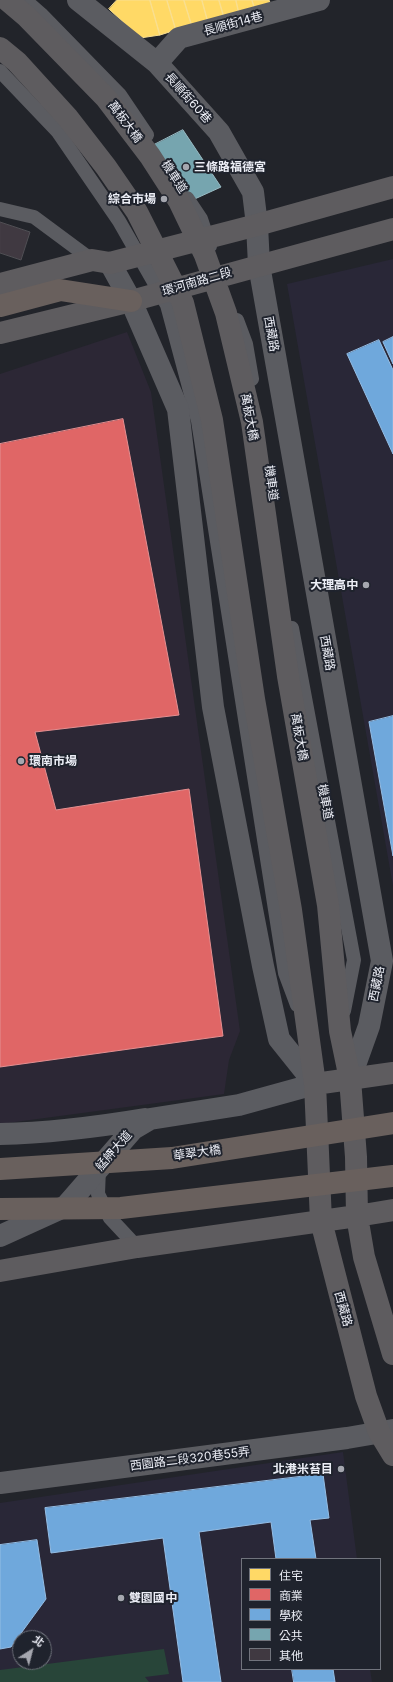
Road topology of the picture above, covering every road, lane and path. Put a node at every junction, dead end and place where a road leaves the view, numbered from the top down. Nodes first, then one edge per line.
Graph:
1 (7, 0) edge
2 (25, 0) edge
3 (78, 0) edge
4 (319, 0) edge
5 (0, 48) edge
6 (157, 63) junction
7 (0, 71) edge
8 (393, 187) edge
9 (0, 209) edge
10 (257, 225) junction
11 (393, 229) edge
12 (101, 261) junction
13 (259, 265) junction
14 (0, 284) edge
15 (131, 300) junction
16 (0, 306) edge
17 (0, 333) edge
18 (335, 903) junction
19 (283, 911) junction
20 (393, 1073) edge
21 (350, 1079) junction
22 (316, 1084) junction
23 (150, 1119) junction
24 (393, 1123) edge
25 (0, 1134) edge
26 (99, 1168) junction
27 (0, 1169) edge
28 (393, 1176) edge
29 (0, 1209) edge
30 (393, 1210) edge
31 (357, 1216) junction
32 (321, 1221) junction
33 (0, 1236) edge
34 (137, 1246) junction
35 (0, 1271) edge
36 (393, 1354) edge
37 (386, 1431) edge
38 (393, 1455) edge
39 (0, 1484) edge

1 - 18 street, 萬板大橋
2 - 18 lane, 機車道
3 - 6 street, 長順街60巷
4 - 6 street, 長順街14巷
5 - 19 street
6 - 10 street, 長順街60巷
7 - 19 lane
8 - 10 street
9 - 12 lane
10 - 12 street
10 - 13 street, 西藏路
11 - 13 street, 環河南路二段
12 - 14 street
12 - 15 street
13 - 15 street, 環河南路二段
13 - 21 street, 西藏路
15 - 16 highway
15 - 17 street, 環河南路二段
15 - 22 street
18 - 21 street, 西藏路
19 - 22 street, 西藏路
20 - 21 street
21 - 22 street
21 - 31 street, 西藏路
22 - 23 street, 艋舺大道
22 - 32 street, 西藏路
23 - 25 street
23 - 26 street, 艋舺大道
24 - 27 highway, 華翠大橋
26 - 33 street, 艋舺大道
26 - 34 lane
28 - 29 highway
30 - 31 street
31 - 32 street
31 - 36 street, 西藏路
32 - 34 street
32 - 37 street, 西藏路
34 - 35 street
37 - 38 street, 西藏路
37 - 39 street, 西園路二段320巷55弄

